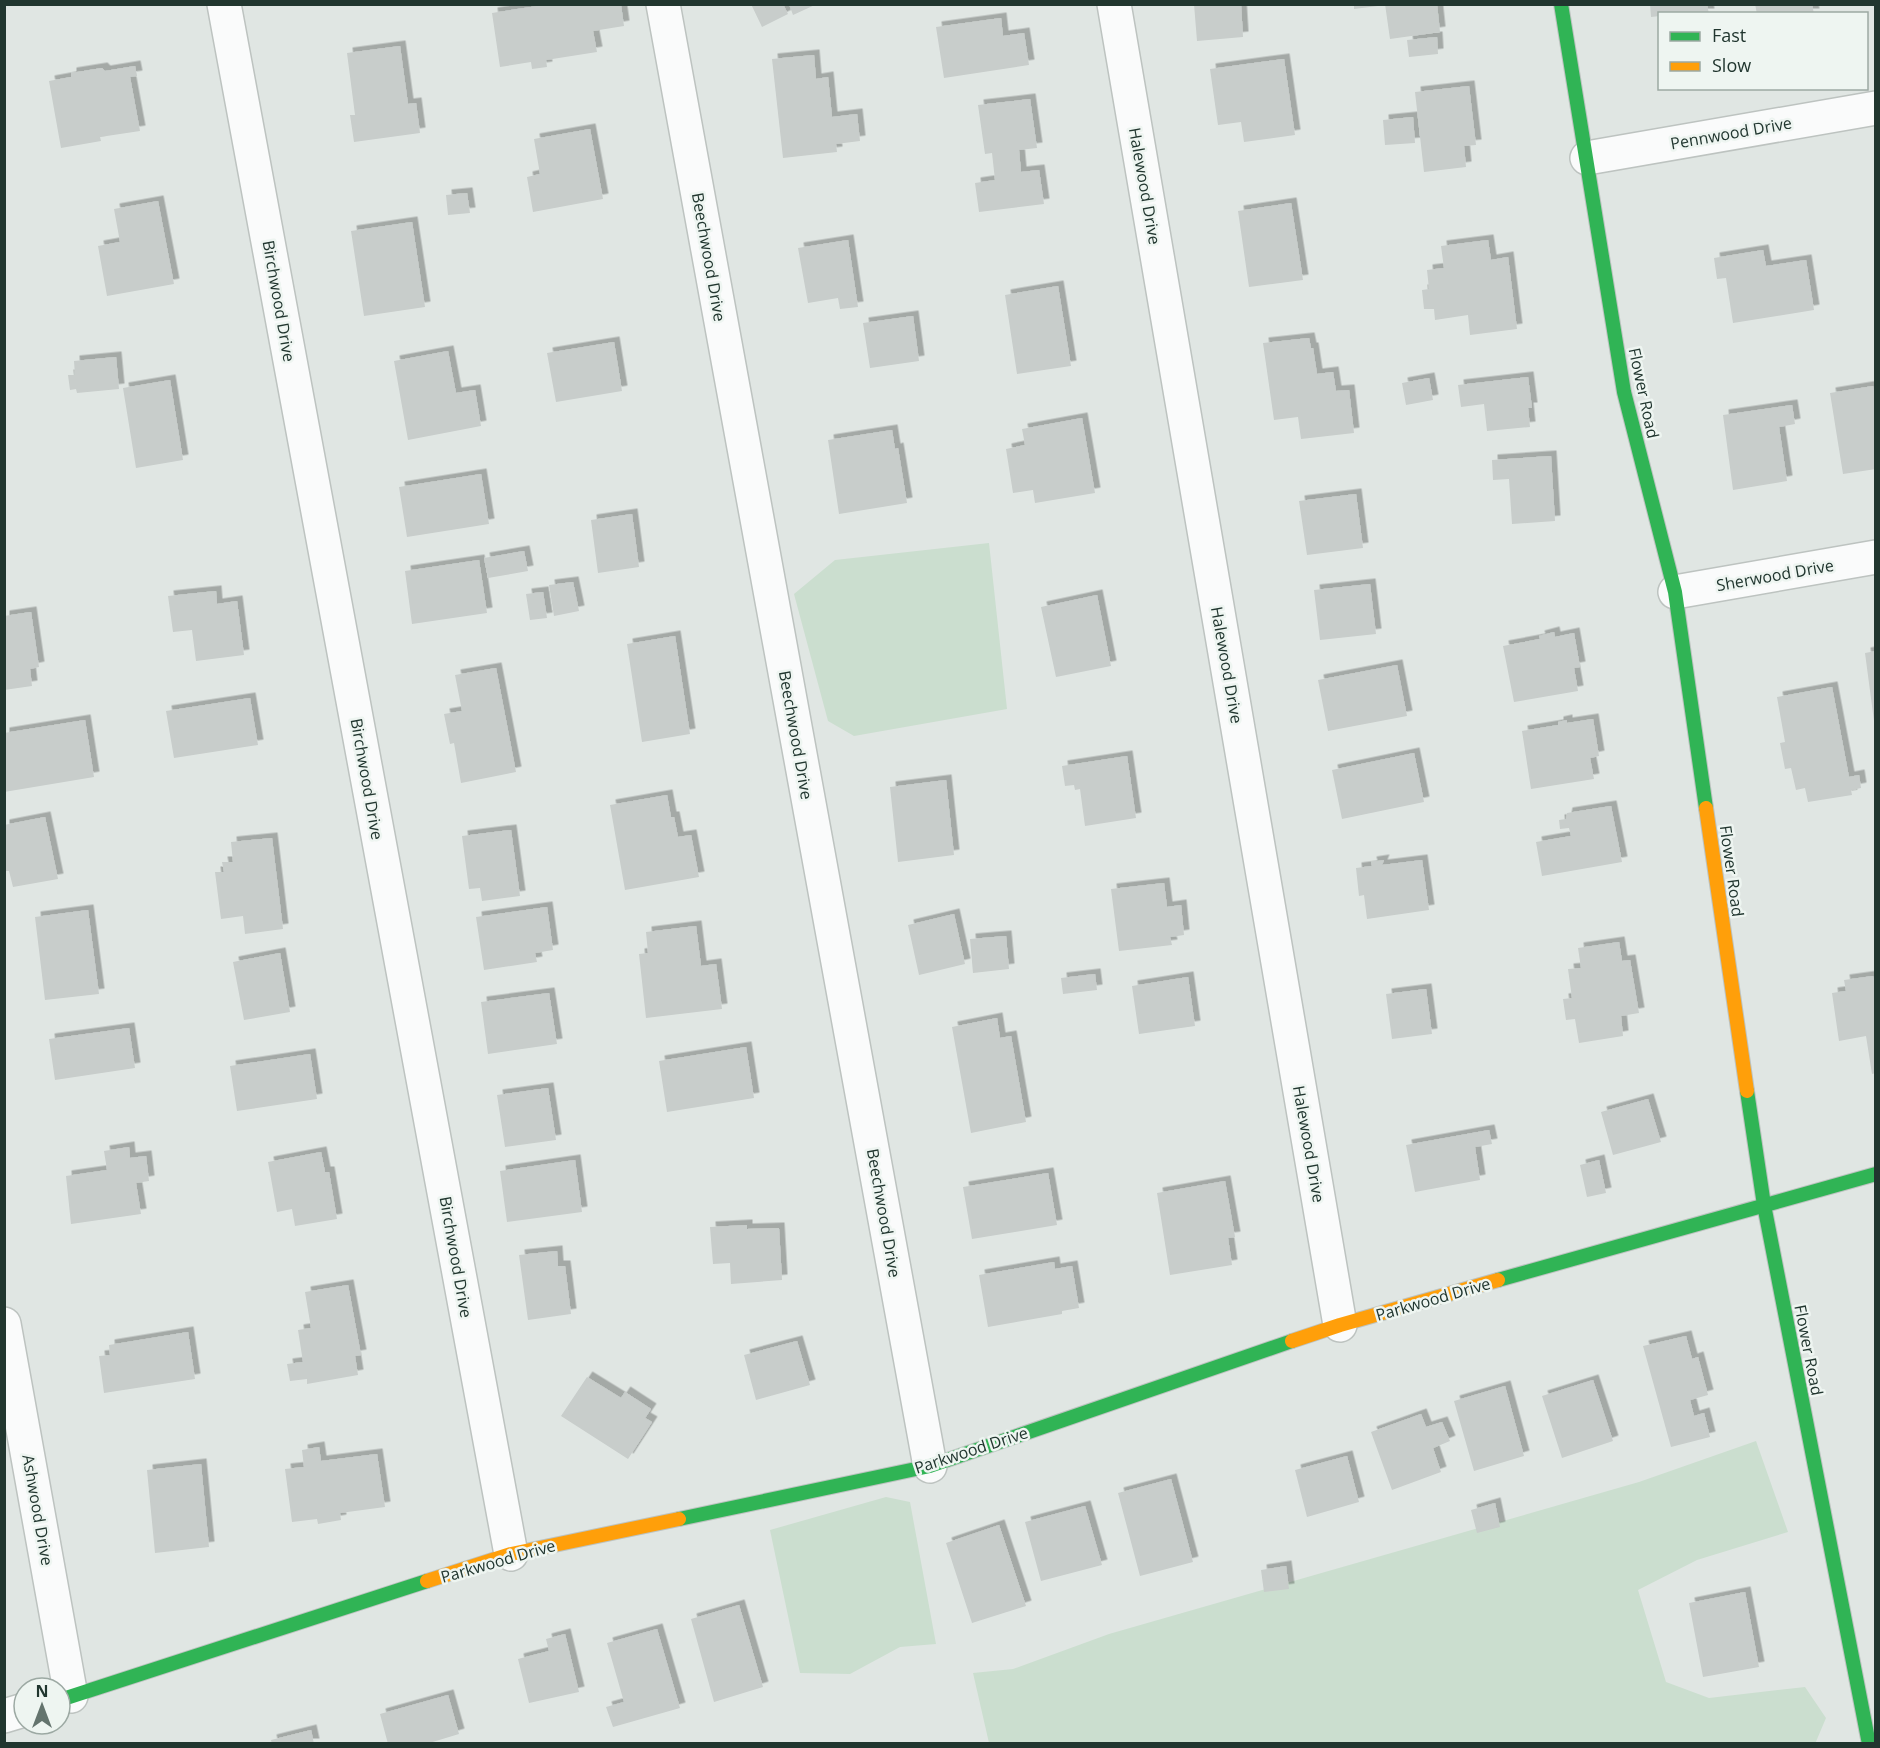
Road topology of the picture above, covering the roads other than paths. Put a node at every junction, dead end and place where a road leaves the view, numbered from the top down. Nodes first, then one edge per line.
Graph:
1 (224, 4) edge
2 (663, 4) edge
3 (1114, 4) edge
4 (1561, 4) edge
5 (1875, 108) edge
6 (1587, 158) junction
7 (1875, 557) edge
8 (1675, 592) junction
9 (1875, 1174) edge
10 (1764, 1205) junction
11 (4, 1324) edge
12 (1340, 1325) junction
13 (930, 1466) junction
14 (511, 1554) junction
15 (61, 1676) edge
16 (72, 1696) edge
17 (1869, 1743) edge

1 - 14 street, Birchwood Drive
2 - 13 street, Beechwood Drive
3 - 12 street, Halewood Drive
4 - 6 street, Flower Road
5 - 6 street, Pennwood Drive
6 - 8 street, Flower Road
7 - 8 street, Sherwood Drive
8 - 10 street, Flower Road
9 - 10 street, Parkwood Drive
10 - 12 street, Parkwood Drive
10 - 17 street, Flower Road
11 - 15 street, Ashwood Drive
12 - 13 street, Parkwood Drive
13 - 14 street, Parkwood Drive
14 - 16 street, Parkwood Drive

